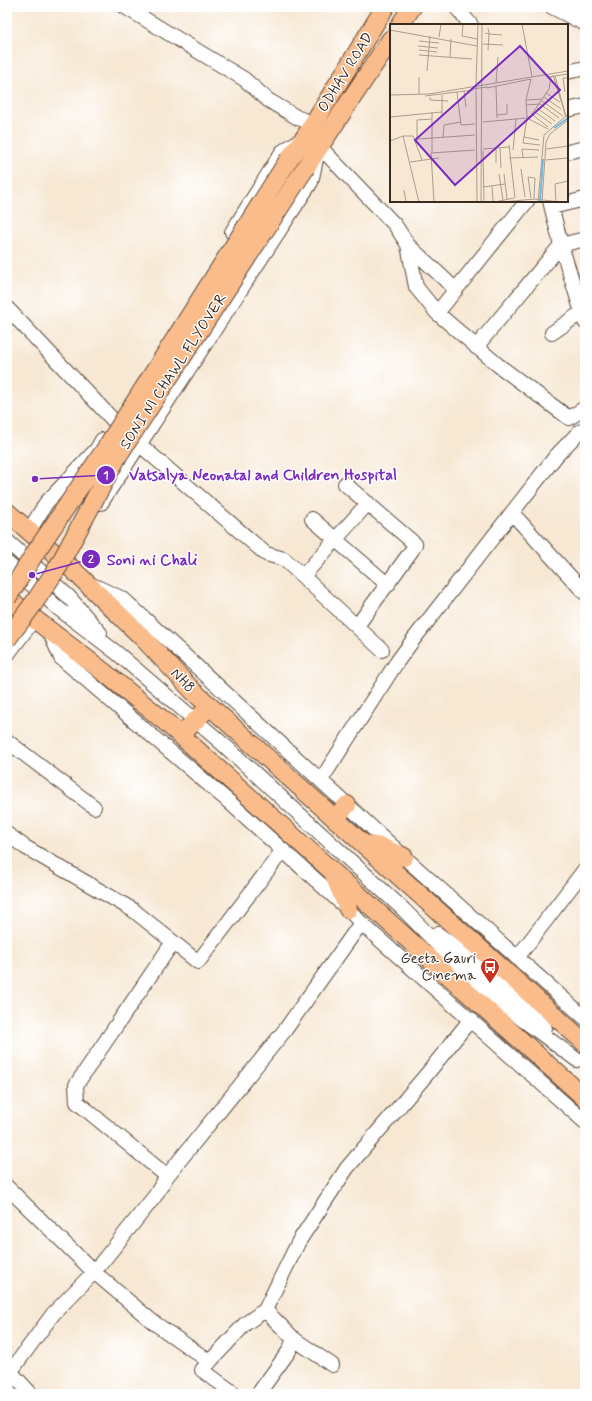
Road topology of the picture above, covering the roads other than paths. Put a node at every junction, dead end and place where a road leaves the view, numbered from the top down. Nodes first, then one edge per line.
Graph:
1 (125, 7) edge
2 (385, 7) edge
3 (412, 7) edge
4 (456, 7) edge
5 (552, 7) edge
6 (579, 7) edge
7 (585, 10) edge
8 (401, 24) edge
9 (470, 24) edge
10 (585, 24) edge
11 (390, 40) edge
12 (585, 68) edge
13 (568, 72) edge
14 (585, 106) edge
15 (568, 110) edge
16 (312, 135) junction
17 (585, 148) edge
18 (568, 152) edge
19 (585, 199) edge
20 (526, 202) edge
21 (565, 202) edge
22 (568, 202) edge
23 (551, 204) edge
24 (585, 239) edge
25 (408, 245) junction
26 (561, 245) junction
27 (580, 288) edge
28 (456, 290) junction
29 (7, 308) edge
30 (437, 313) junction
31 (584, 317) edge
32 (552, 334) dead end
33 (476, 347) junction
34 (585, 408) edge
35 (114, 422) junction
36 (583, 434) edge
37 (139, 444) junction
38 (345, 484) dead end
39 (368, 503) junction
40 (7, 512) edge
41 (512, 513) junction
42 (312, 520) dead end
43 (28, 531) junction
44 (335, 540) junction
45 (7, 541) edge
46 (7, 563) edge
47 (68, 565) junction
48 (303, 576) junction
49 (84, 582) junction
50 (388, 584) junction
51 (585, 593) edge
52 (7, 598) edge
53 (35, 618) junction
54 (357, 626) junction
55 (49, 630) junction
56 (7, 639) edge
57 (382, 650) dead end
58 (117, 653) junction
59 (7, 654) edge
60 (210, 706) junction
61 (195, 720) junction
62 (181, 735) junction
63 (7, 740) edge
64 (321, 780) junction
65 (347, 805) junction
66 (94, 807) dead end
67 (334, 818) junction
68 (7, 834) edge
69 (363, 844) junction
70 (283, 850) junction
71 (404, 857) junction
72 (585, 869) edge
73 (332, 871) junction
74 (348, 909) junction
75 (361, 923) junction
76 (173, 942) junction
77 (517, 958) junction
78 (585, 1018) edge
79 (471, 1019) junction
80 (585, 1043) edge
81 (581, 1064) edge
82 (585, 1098) edge
83 (585, 1122) edge
84 (167, 1176) junction
85 (7, 1187) edge
86 (94, 1272) junction
87 (265, 1310) junction
88 (294, 1338) junction
89 (210, 1362) junction
90 (332, 1365) dead end
91 (9, 1370) edge
92 (31, 1394) edge
93 (235, 1394) edge
94 (258, 1394) edge

1 - 16 street
2 - 16 main road, ODHAV ROAD
3 - 8 main road
4 - 9 street
5 - 10 street
6 - 7 street
11 - 16 main road, ODHAV ROAD
12 - 13 street
14 - 15 street
16 - 25 street
16 - 35 street
16 - 37 street
16 - 52 main road, SONI NI CHAWL FLYOVER, bridge
16 - 56 main road, SONI NI CHAWL FLYOVER, bridge
17 - 18 street
19 - 22 street
20 - 28 street
21 - 23 street
23 - 26 street
24 - 26 street
25 - 28 street
25 - 30 street
26 - 27 street
26 - 33 street
27 - 31 street
28 - 30 street
29 - 35 street
30 - 33 street
31 - 32 street
33 - 34 street
35 - 43 street
36 - 41 street
37 - 47 street
37 - 48 street
38 - 39 street
39 - 44 street
39 - 50 street
40 - 43 main road, NH8
41 - 51 street
41 - 64 street
42 - 44 street
43 - 47 main road, NH8
44 - 48 street
44 - 50 street
45 - 58 street
46 - 58 street
47 - 49 main road, NH8
48 - 54 street
49 - 60 main road, NH8
49 - 64 street
50 - 54 street
52 - 53 main road
53 - 55 main road
53 - 59 street
54 - 57 street
55 - 62 main road
55 - 70 street
58 - 61 street
60 - 61 main road
60 - 67 main road, NH8
61 - 62 main road
61 - 81 street
62 - 73 main road
63 - 66 street
64 - 65 street
65 - 67 main road
65 - 71 street
67 - 69 main road, NH8
68 - 76 street
69 - 71 main road
69 - 80 main road, NH8
70 - 74 street
70 - 76 street
71 - 77 street
72 - 77 street
73 - 74 main road
73 - 82 main road
74 - 75 street
75 - 79 street
75 - 84 street
76 - 84 street
77 - 78 street
79 - 83 street
79 - 87 street
84 - 86 street
85 - 86 street
86 - 89 street
86 - 91 street
87 - 88 street
87 - 89 street
88 - 90 street
88 - 94 street
89 - 93 street
91 - 92 street

